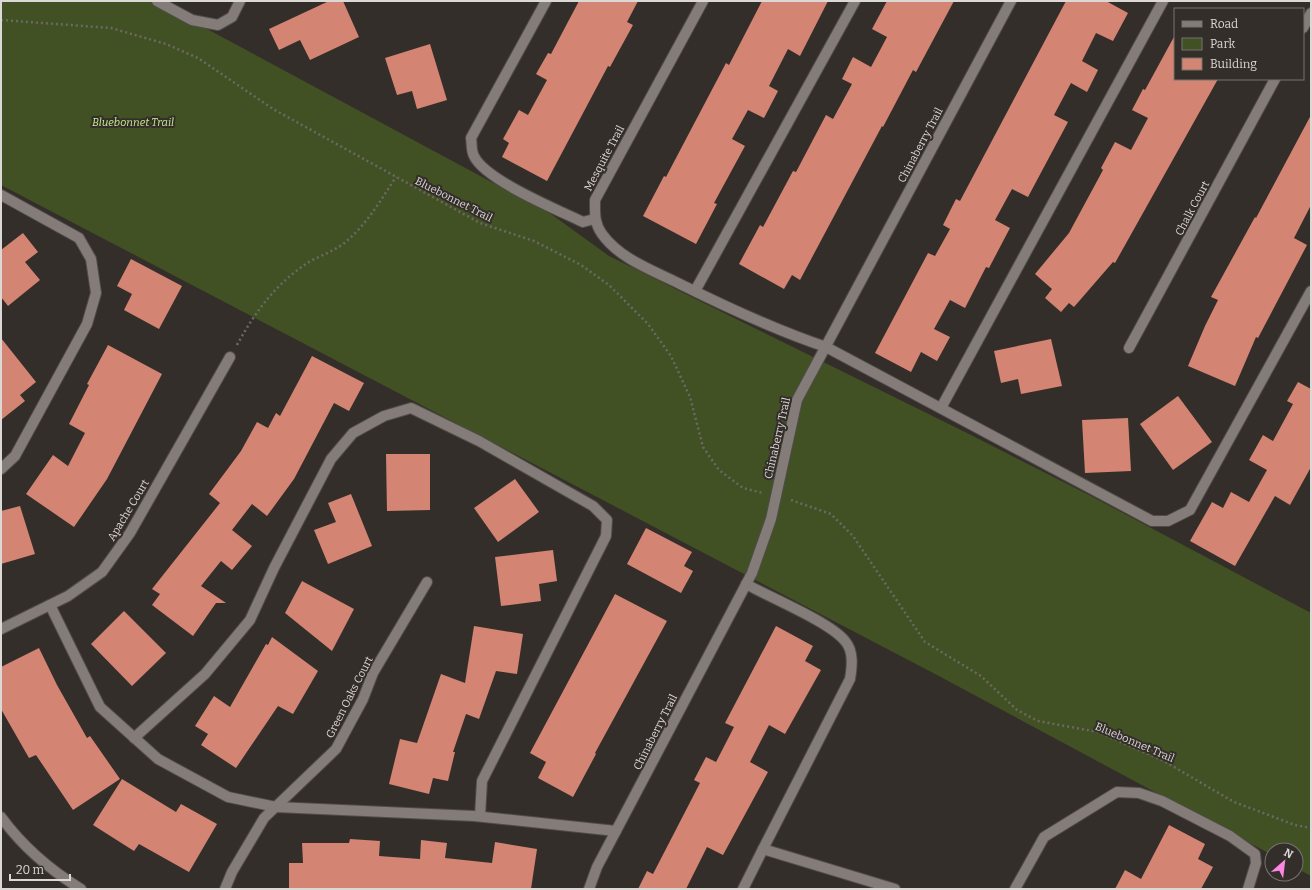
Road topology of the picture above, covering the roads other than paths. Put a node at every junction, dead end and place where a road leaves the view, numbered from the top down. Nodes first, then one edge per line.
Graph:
1 (157, 1) edge
2 (240, 1) edge
3 (546, 1) edge
4 (703, 1) edge
5 (855, 1) edge
6 (1011, 1) edge
7 (1164, 1) edge
8 (1311, 13) edge
9 (1304, 26) edge
10 (1274, 80) edge
11 (1, 195) edge
12 (594, 219) junction
13 (695, 291) junction
14 (1311, 291) edge
15 (826, 348) junction
16 (1129, 348) dead end
17 (230, 357) road end
18 (941, 408) junction
19 (1, 469) edge
20 (426, 582) dead end
21 (746, 584) junction
22 (50, 605) junction
23 (1, 629) edge
24 (134, 738) junction
25 (276, 807) junction
26 (480, 816) junction
27 (1, 817) edge
28 (616, 831) junction
29 (763, 849) junction
30 (81, 889) edge
31 (225, 889) edge
32 (589, 889) edge
33 (742, 889) edge
34 (895, 889) edge
35 (1016, 889) edge
36 (1248, 889) edge

1 - 2 street
3 - 12 street
4 - 12 street, Mesquite Trail
5 - 13 street
6 - 15 street, Chinaberry Trail
7 - 18 street
8 - 9 street
10 - 16 street, Chalk Court
11 - 19 street
12 - 13 street
13 - 15 street
14 - 18 street
15 - 18 street
15 - 21 street, Chinaberry Trail
17 - 22 street, Apache Court
20 - 25 street, Green Oaks Court
21 - 28 street, Chinaberry Trail
21 - 29 street
22 - 23 street, Apache Court
22 - 24 street
24 - 25 street
24 - 26 street
25 - 26 street
25 - 31 street, Green Oaks Court
26 - 28 street
27 - 30 street
28 - 32 street, Chinaberry Trail
29 - 33 street
29 - 34 street
35 - 36 street

